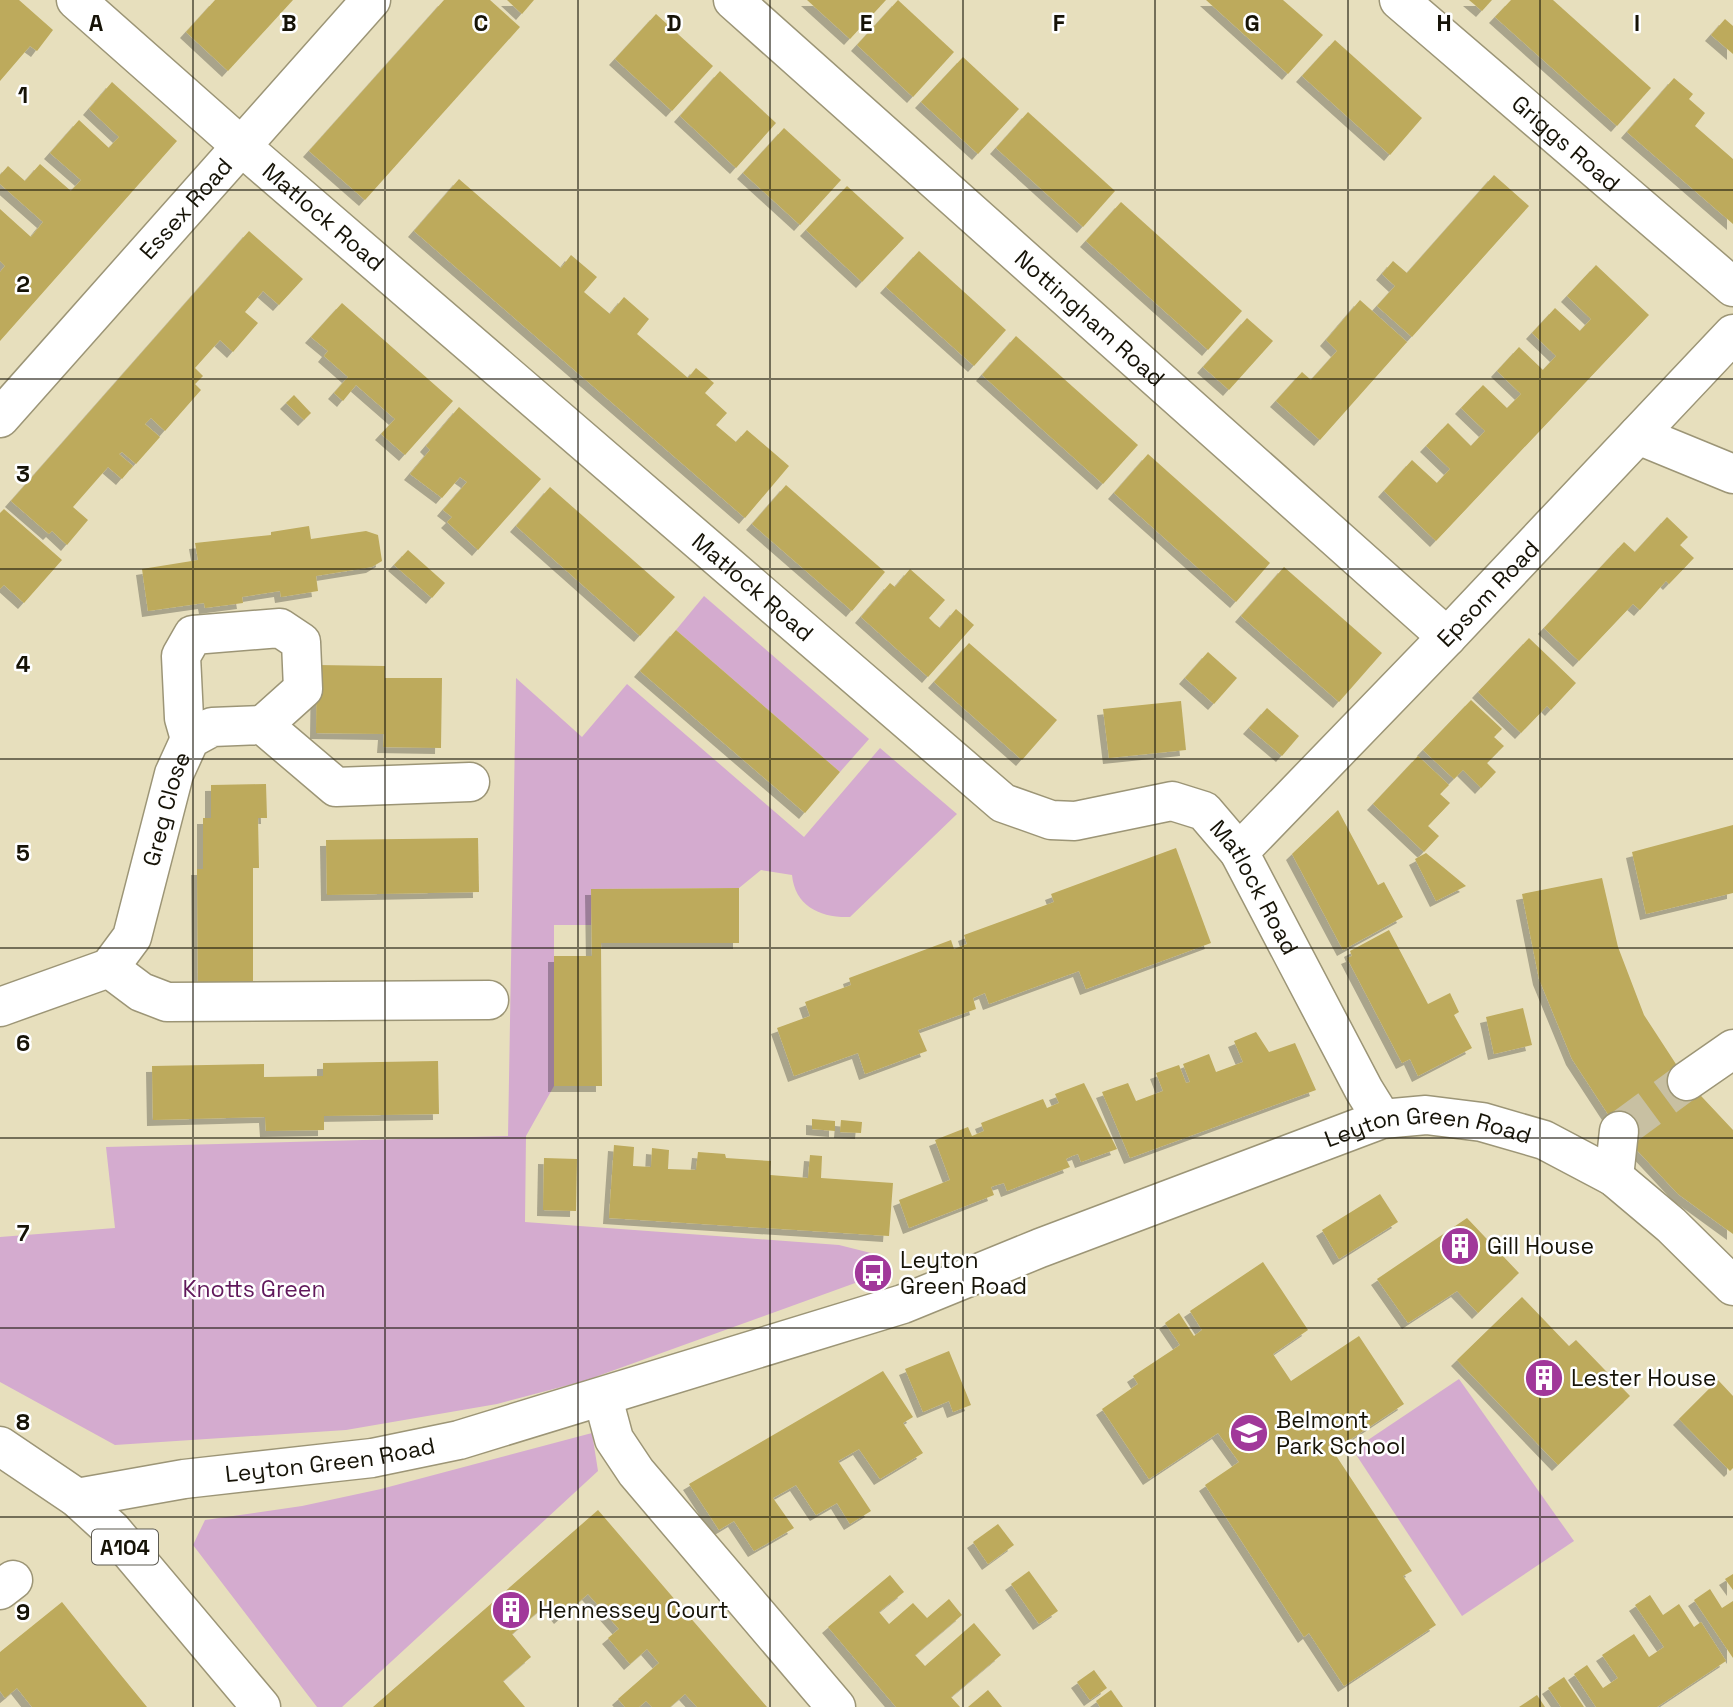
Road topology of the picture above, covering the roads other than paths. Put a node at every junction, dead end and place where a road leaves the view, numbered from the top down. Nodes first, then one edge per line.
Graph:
1 (76, 0) edge
2 (371, 0) edge
3 (733, 0) edge
4 (1399, 0) edge
5 (242, 146) junction
6 (1733, 287) edge
7 (1733, 334) edge
8 (0, 418) edge
9 (1638, 435) junction
10 (1733, 474) edge
11 (1447, 636) junction
12 (263, 725) junction
13 (190, 739) junction
14 (470, 782) dead end
15 (1238, 852) junction
16 (109, 968) junction
17 (489, 1000) dead end
18 (0, 1007) edge
19 (1733, 1049) edge
20 (1687, 1081) tunnel mouth
21 (1382, 1119) junction
22 (1619, 1131) dead end
23 (1614, 1177) junction
24 (1733, 1286) edge
25 (603, 1398) junction
26 (0, 1446) edge
27 (76, 1497) junction
28 (261, 1707) edge
29 (836, 1707) edge

1 - 5 street, Matlock Road
2 - 5 street, Essex Road
3 - 11 street, Nottingham Road
4 - 6 street, Griggs Road
5 - 8 street, Essex Road
5 - 15 street, Matlock Road
7 - 9 street, Epsom Road
9 - 10 street
9 - 11 street, Epsom Road
11 - 15 street, Epsom Road
12 - 13 street, Greg Close
12 - 13 street
12 - 14 street
13 - 16 street, Greg Close
15 - 21 street, Matlock Road
16 - 17 street
16 - 18 street
19 - 20 street
21 - 23 street, Leyton Green Road
21 - 25 street, Leyton Green Road
22 - 23 street
23 - 24 street, Leyton Green Road
25 - 27 street, Leyton Green Road
25 - 29 street
26 - 27 street, A104
27 - 28 street, A104

